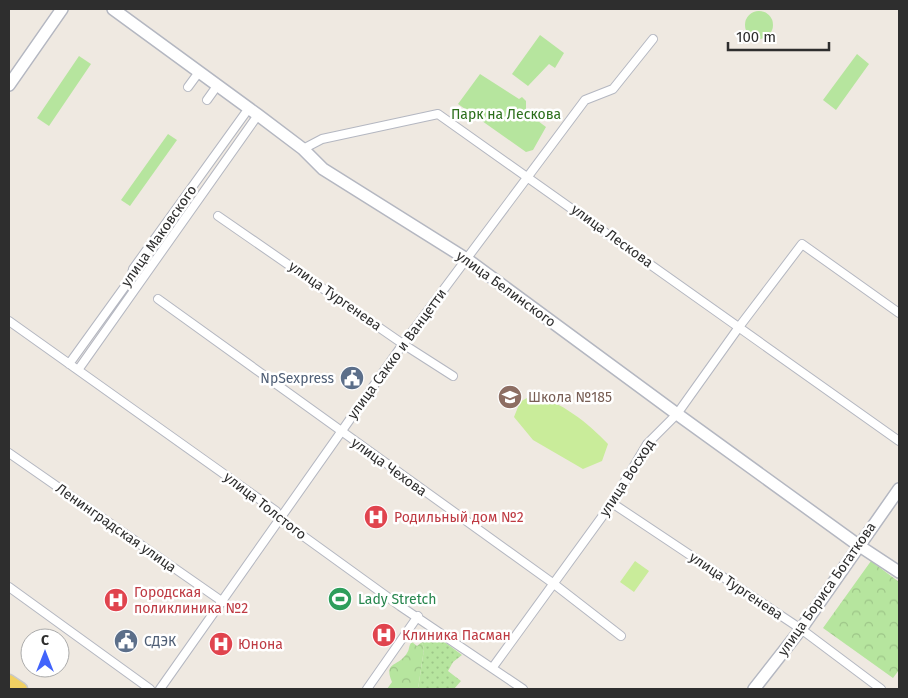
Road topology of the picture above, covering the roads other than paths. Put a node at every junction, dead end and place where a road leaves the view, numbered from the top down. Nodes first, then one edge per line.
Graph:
1 (62, 9) edge
2 (113, 9) edge
3 (653, 39) dead end
4 (199, 72) junction
5 (9, 85) edge
6 (217, 86) junction
7 (188, 87) dead end
8 (207, 100) dead end
9 (248, 108) junction
10 (258, 116) junction
11 (302, 149) junction
12 (528, 177) junction
13 (218, 216) dead end
14 (468, 260) junction
15 (158, 298) dead end
16 (899, 313) edge
17 (9, 321) edge
18 (738, 327) junction
19 (403, 344) junction
20 (69, 364) junction
21 (78, 370) junction
22 (453, 376) dead end
23 (677, 414) junction
24 (340, 432) junction
25 (899, 441) edge
26 (9, 453) edge
27 (899, 488) edge
28 (612, 503) junction
29 (281, 520) junction
30 (858, 545) junction
31 (899, 572) edge
32 (554, 584) junction
33 (9, 587) edge
34 (223, 602) junction
35 (418, 616) junction
36 (801, 629) junction
37 (621, 636) dead end
38 (493, 667) junction
39 (9, 681) edge
40 (21, 689) edge
41 (150, 689) edge
42 (160, 689) edge
43 (367, 689) edge
44 (523, 689) edge
45 (754, 689) edge
46 (881, 689) edge

1 - 5 street
2 - 4 street, улица Белинского
3 - 12 street, улица Сакко и Ванцетти
4 - 6 street, улица Белинского
4 - 7 street
6 - 8 street
6 - 9 street, улица Белинского
9 - 10 street, улица Белинского
9 - 20 street, улица Маковского
10 - 11 street, улица Белинского
10 - 21 street
11 - 12 street, улица Лескова
11 - 14 street, улица Белинского
12 - 14 street, улица Сакко и Ванцетти
12 - 18 street, улица Лескова
13 - 19 street, улица Тургенева
14 - 19 street, улица Сакко и Ванцетти
14 - 23 street, улица Белинского
15 - 24 street, улица Чехова
16 - 18 street, улица Восход
17 - 20 street, улица Толстого
18 - 23 street, улица Восход
18 - 25 street, улица Лескова
19 - 22 street, улица Тургенева
19 - 24 street, улица Сакко и Ванцетти
20 - 21 street, улица Толстого
21 - 29 street, улица Толстого
23 - 28 street, улица Восход
23 - 30 street, улица Белинского
24 - 29 street, улица Сакко и Ванцетти
24 - 32 street, улица Чехова
26 - 34 street, Ленинградская улица
27 - 30 street, улица Бориса Богаткова
28 - 32 street, улица Восход
28 - 36 street, улица Тургенева
29 - 34 street, улица Сакко и Ванцетти
29 - 35 street, улица Толстого
30 - 31 street, улица Белинского
30 - 36 street, улица Бориса Богаткова
32 - 37 street, улица Чехова
32 - 38 street, улица Восход
33 - 41 street
34 - 42 street, улица Сакко и Ванцетти
35 - 38 street, улица Толстого
35 - 43 street
36 - 45 street, улица Бориса Богаткова
36 - 46 street, улица Тургенева
38 - 44 street, улица Толстого
39 - 40 main road

